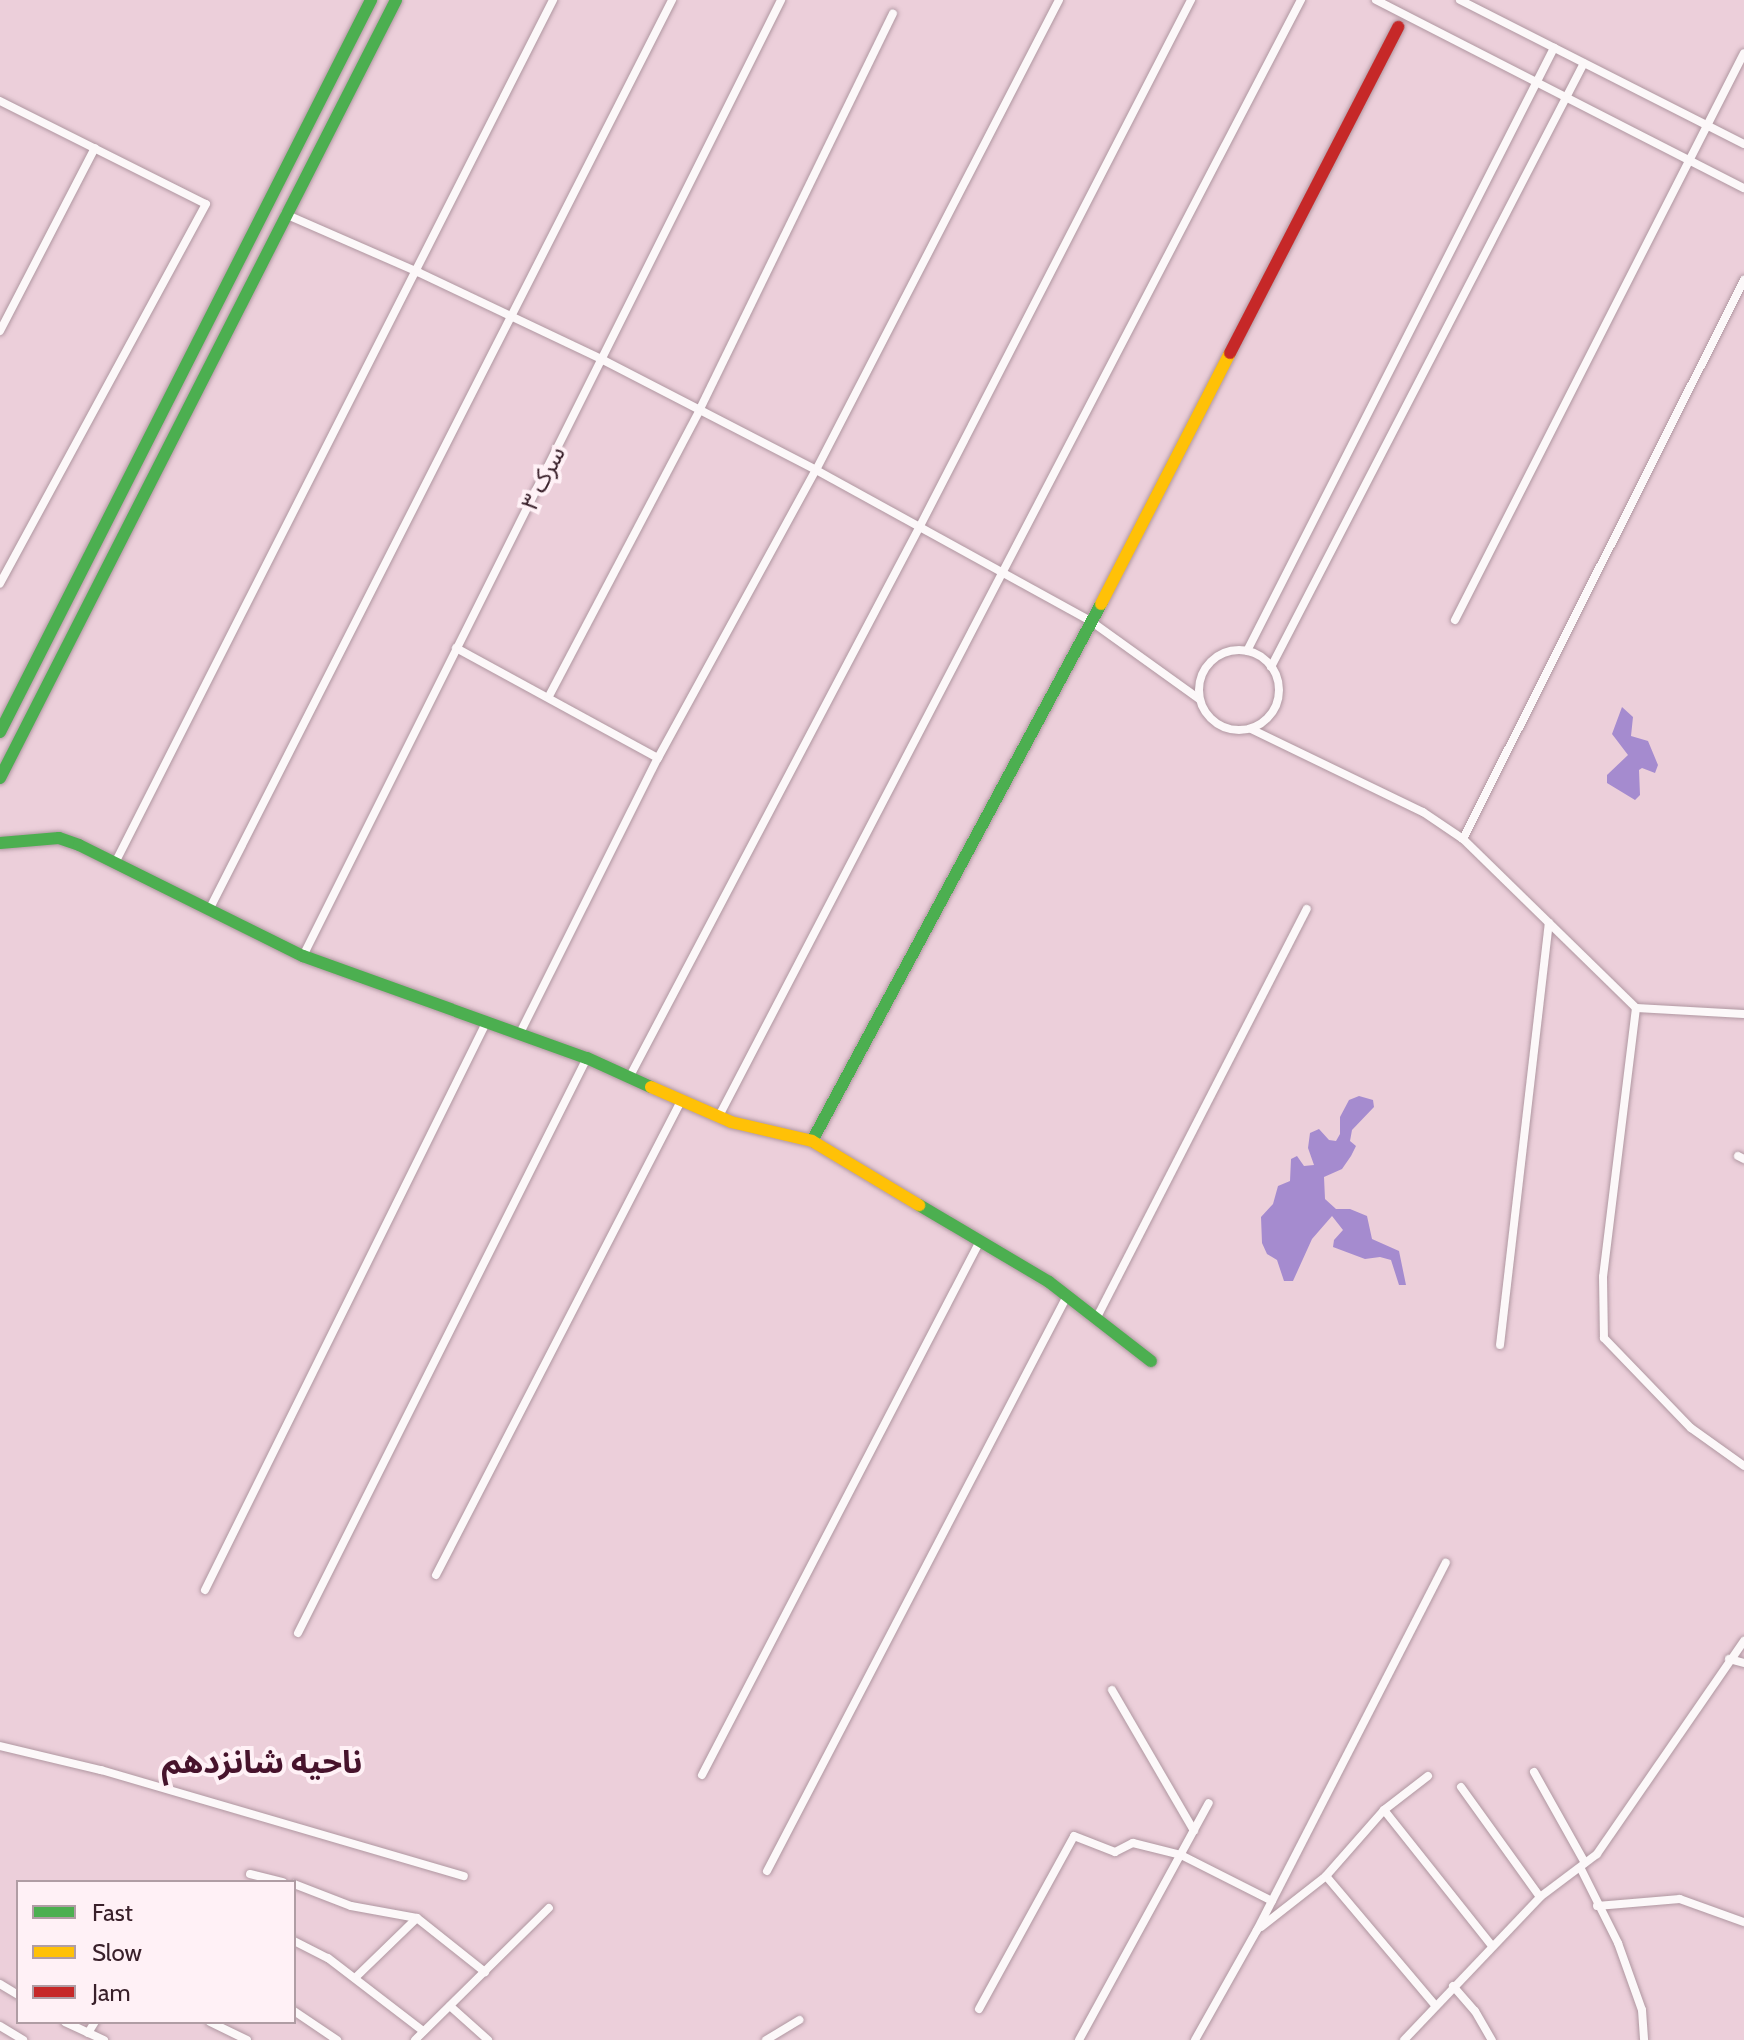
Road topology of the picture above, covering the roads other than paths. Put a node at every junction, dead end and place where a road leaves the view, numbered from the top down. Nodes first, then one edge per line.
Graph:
1 (371, 0) edge
2 (396, 0) edge
3 (553, 0) edge
4 (672, 0) edge
5 (781, 0) edge
6 (1059, 0) edge
7 (1191, 0) edge
8 (1301, 0) edge
9 (1376, 0) edge
10 (1460, 0) edge
11 (893, 14) dead end
12 (1398, 27) dead end
13 (1554, 48) junction
14 (1744, 53) edge
15 (1584, 63) junction
16 (1538, 82) junction
17 (1568, 97) junction
18 (3, 102) edge
19 (0, 115) edge
20 (1707, 125) junction
21 (1744, 144) edge
22 (95, 148) junction
23 (1690, 159) junction
24 (1744, 188) edge
25 (285, 214) junction
26 (418, 272) junction
27 (1744, 280) edge
28 (512, 317) junction
29 (0, 331) edge
30 (603, 360) junction
31 (700, 409) junction
32 (816, 470) junction
33 (920, 526) junction
34 (1005, 574) junction
35 (0, 584) edge
36 (1455, 620) dead end
37 (1092, 622) junction
38 (456, 648) junction
39 (1247, 651) junction
40 (1271, 667) junction
41 (549, 696) junction
42 (1199, 699) junction
43 (1251, 729) junction
44 (0, 732) edge
45 (658, 758) junction
46 (0, 778) edge
47 (1463, 839) junction
48 (0, 843) edge
49 (115, 863) junction
50 (1307, 909) dead end
51 (209, 910) junction
52 (1549, 923) junction
53 (303, 956) junction
54 (1636, 1008) junction
55 (1744, 1014) edge
56 (486, 1023) junction
57 (519, 1036) junction
58 (587, 1058) junction
59 (630, 1076) junction
60 (682, 1099) junction
61 (719, 1116) junction
62 (812, 1141) junction
63 (980, 1241) junction
64 (1067, 1296) junction
65 (1096, 1319) junction
66 (1500, 1345) dead end
67 (1151, 1361) dead end
68 (1744, 1466) edge
69 (1446, 1563) dead end
70 (436, 1575) dead end
71 (205, 1590) dead end
72 (298, 1633) dead end
73 (1744, 1641) edge
74 (1729, 1659) junction
75 (1744, 1663) edge
76 (1112, 1690) dead end
77 (0, 1746) edge
78 (1534, 1772) dead end
79 (702, 1775) dead end
80 (1428, 1776) dead end
81 (1461, 1787) dead end
82 (1209, 1803) dead end
83 (1384, 1810) junction
84 (1194, 1831) junction
85 (1181, 1855) junction
86 (1583, 1866) junction
87 (767, 1871) dead end
88 (250, 1874) dead end
89 (464, 1876) dead end
90 (1326, 1876) junction
91 (275, 1880) edge
92 (296, 1885) edge
93 (1540, 1897) junction
94 (1272, 1901) junction
95 (1597, 1906) junction
96 (549, 1908) dead end
97 (417, 1918) junction
98 (1744, 1922) edge
99 (1257, 1930) junction
100 (296, 1942) edge
101 (1492, 1946) junction
102 (485, 1972) junction
103 (355, 1978) junction
104 (1453, 1986) junction
105 (1434, 2004) junction
106 (450, 2006) junction
107 (979, 2009) dead end
108 (296, 2012) edge
109 (799, 2020) dead end
110 (69, 2024) edge
111 (94, 2024) edge
112 (214, 2024) edge
113 (0, 2026) edge
114 (423, 2031) junction
115 (88, 2033) junction
116 (23, 2040) edge
117 (104, 2040) edge
118 (247, 2040) edge
119 (337, 2040) edge
120 (415, 2040) edge
121 (488, 2040) edge
122 (766, 2040) edge
123 (1079, 2040) edge
124 (1195, 2040) edge
125 (1404, 2040) edge
126 (1492, 2040) edge
127 (1644, 2040) edge

1 - 44 street
2 - 25 street
3 - 26 street
4 - 28 street
5 - 30 street, سرک ۳
6 - 32 street
7 - 33 street
8 - 34 street
9 - 16 street
10 - 13 street
11 - 31 street
12 - 37 street
13 - 15 street
13 - 16 street
14 - 20 street
15 - 17 street
15 - 20 street
16 - 17 street
16 - 39 street
17 - 23 street
17 - 40 street
18 - 19 street
18 - 22 street
20 - 21 street
20 - 23 street
22 - 29 street
22 - 35 street
23 - 24 street
23 - 36 street
25 - 26 street
25 - 46 street
26 - 28 street
26 - 49 street
27 - 47 street
28 - 30 street
28 - 51 street
30 - 31 street
30 - 38 street, سرک ۳
31 - 32 street
31 - 41 street
32 - 33 street
32 - 45 street
33 - 34 street
33 - 59 street
34 - 37 street
34 - 61 street
37 - 42 street
37 - 62 street
38 - 41 street
38 - 53 street, سرک ۳
39 - 40 street
39 - 42 street
40 - 43 street
41 - 45 street
42 - 43 street
43 - 47 street
45 - 57 street
47 - 52 street
48 - 49 street
49 - 51 street
50 - 65 street
51 - 53 street
52 - 54 street
52 - 66 street
53 - 56 street
54 - 55 street
54 - 68 street
56 - 57 street
56 - 71 street
57 - 58 street
58 - 59 street
58 - 72 street
59 - 60 street
60 - 61 street
60 - 70 street
61 - 62 street
62 - 63 street
63 - 64 street
63 - 79 street
64 - 65 street
64 - 87 street
65 - 67 street
69 - 94 street
73 - 74 street
74 - 75 street
74 - 86 street
76 - 84 street
77 - 89 street
78 - 86 street
80 - 83 street
81 - 93 street
82 - 84 street
83 - 90 street
83 - 101 street
84 - 85 street
85 - 94 street
85 - 107 street
85 - 123 street
86 - 93 street
86 - 95 street
88 - 91 street
90 - 99 street
90 - 105 street
92 - 97 street
93 - 101 street
94 - 99 street
95 - 98 street
95 - 127 street
96 - 102 street
97 - 102 street
97 - 103 street
99 - 124 street
100 - 103 street
101 - 104 street
102 - 106 street
103 - 114 street
104 - 105 street
104 - 126 street
105 - 125 street
106 - 114 street
106 - 121 street
108 - 119 street
109 - 122 street
110 - 115 street
111 - 115 street
112 - 118 street
113 - 116 street
114 - 120 street
115 - 117 street

